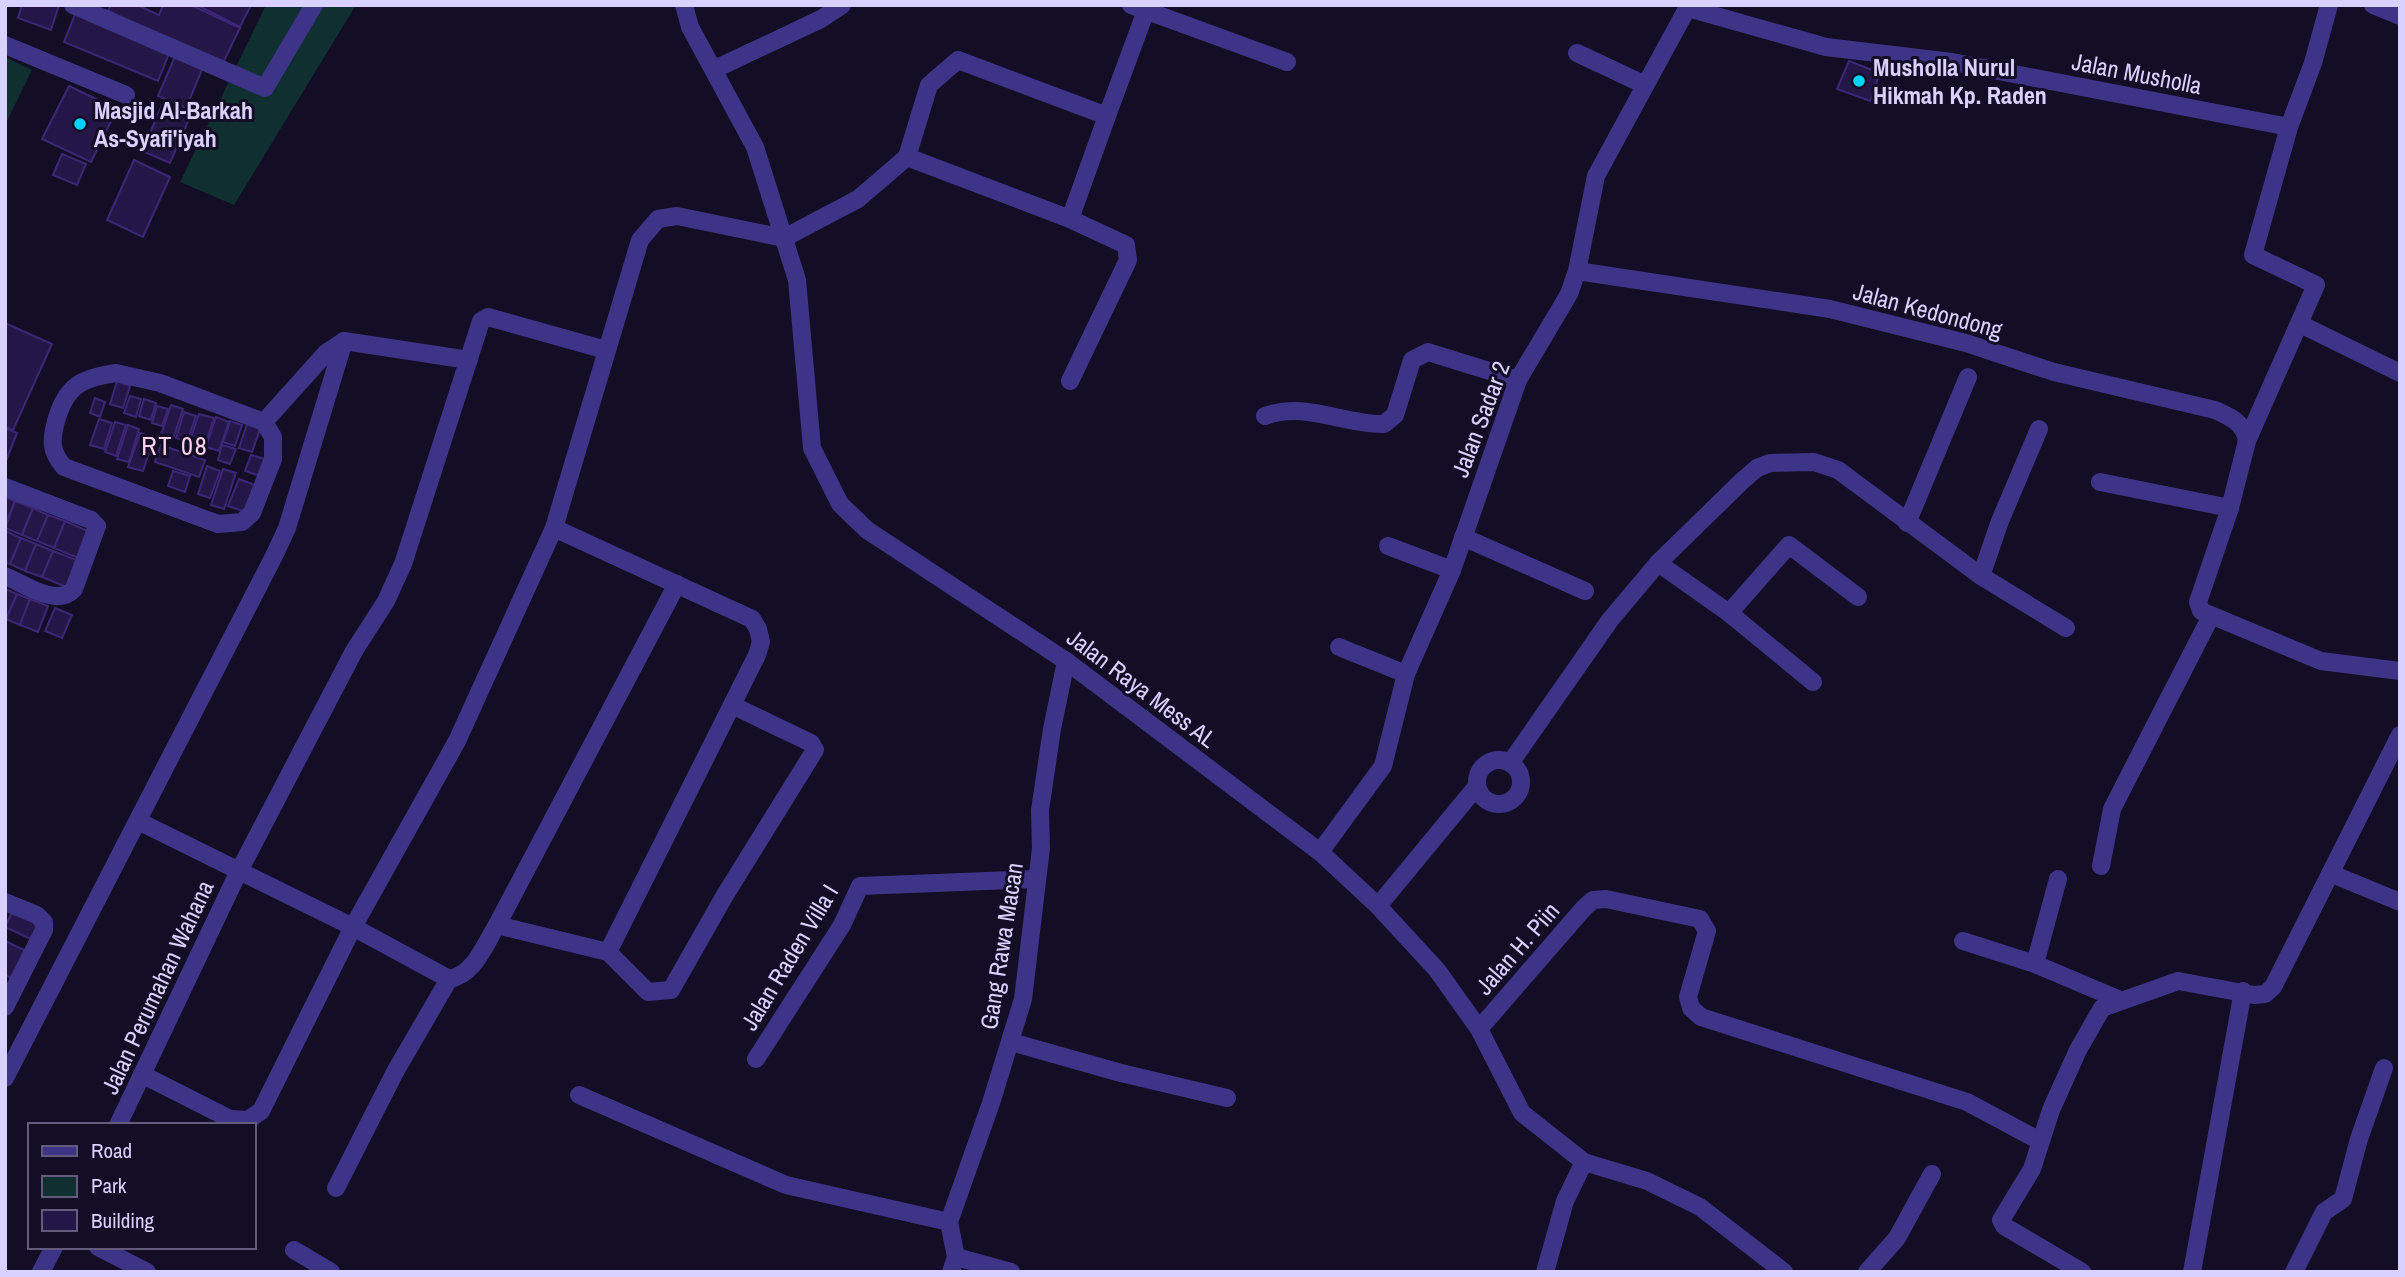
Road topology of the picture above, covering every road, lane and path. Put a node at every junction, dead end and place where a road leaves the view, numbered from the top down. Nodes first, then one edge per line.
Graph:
1 (73, 5) edge
2 (314, 5) edge
3 (684, 5) edge
4 (842, 5) edge
5 (2329, 5) edge
6 (2372, 5) edge
7 (1142, 7) edge
8 (1689, 7) edge
9 (817, 12) edge
10 (2400, 16) edge
11 (5, 45) edge
12 (1577, 53) dead end
13 (1287, 62) dead end
14 (715, 69) junction
15 (1645, 85) junction
16 (126, 95) dead end
17 (1107, 116) junction
18 (2289, 127) junction
19 (907, 157) junction
20 (1070, 219) junction
21 (784, 238) junction
22 (1577, 271) junction
23 (2300, 324) junction
24 (344, 341) junction
25 (606, 350) junction
26 (468, 360) junction
27 (2400, 373) edge
28 (1968, 377) dead end
29 (1518, 380) junction
30 (1070, 381) dead end
31 (1265, 416) dead end
32 (264, 422) junction
33 (2039, 429) dead end
34 (2247, 440) junction
35 (2100, 482) dead end
36 (5, 487) edge
37 (2230, 508) junction
38 (1907, 523) junction
39 (554, 528) junction
40 (1463, 537) junction
41 (1388, 546) dead end
42 (1658, 563) junction
43 (1452, 570) junction
44 (5, 576) edge
45 (1981, 576) junction
46 (677, 584) junction
47 (1585, 591) dead end
48 (1858, 597) dead end
49 (1729, 612) junction
50 (2211, 615) junction
51 (2066, 628) dead end
52 (1339, 648) dead end
53 (1066, 661) junction
54 (2400, 671) edge
55 (1406, 674) junction
56 (1813, 682) dead end
57 (734, 706) junction
58 (2400, 735) edge
59 (1511, 762) junction
60 (1477, 786) junction
61 (140, 819) junction
62 (1320, 852) junction
63 (2101, 866) dead end
64 (240, 869) junction
65 (2332, 874) junction
66 (2059, 878) dead end
67 (1036, 879) junction
68 (5, 902) edge
69 (2400, 902) edge
70 (1378, 906) junction
71 (496, 925) junction
72 (353, 927) junction
73 (1963, 941) dead end
74 (608, 952) junction
75 (2035, 964) junction
76 (449, 979) junction
77 (2243, 991) junction
78 (2120, 1000) junction
79 (5, 1007) edge
80 (1479, 1029) junction
81 (1011, 1042) junction
82 (756, 1059) dead end
83 (2384, 1068) dead end
84 (143, 1075) junction
85 (5, 1079) edge
86 (579, 1095) dead end
87 (1227, 1098) dead end
88 (119, 1123) edge
89 (2040, 1140) junction
90 (1584, 1162) junction
91 (1932, 1174) dead end
92 (336, 1188) dead end
93 (949, 1222) junction
94 (53, 1249) edge
95 (102, 1249) edge
96 (294, 1250) dead end
97 (954, 1265) edge
98 (41, 1272) edge
99 (147, 1272) edge
100 (331, 1272) edge
101 (1011, 1272) edge
102 (1545, 1272) edge
103 (1784, 1272) edge
104 (1867, 1272) edge
105 (2082, 1272) edge
106 (2192, 1272) edge
107 (2294, 1272) edge

1 - 2 street
3 - 14 street, Jalan Raya Mess AL
4 - 9 street
5 - 18 street
6 - 10 street
7 - 13 street
7 - 17 street
8 - 15 street, Jalan Sadar 2
8 - 18 street, Jalan Musholla
9 - 14 street
11 - 16 street
12 - 15 street
14 - 21 street, Jalan Raya Mess AL
15 - 22 street, Jalan Sadar 2
17 - 19 street
17 - 20 street
18 - 23 street
19 - 20 street
19 - 21 street
20 - 30 street
21 - 25 street
21 - 53 street, Jalan Raya Mess AL
22 - 29 street, Jalan Sadar 2
22 - 34 street, Jalan Kedondong
23 - 27 street
23 - 34 street
24 - 26 street
24 - 32 street
24 - 61 street
25 - 26 street
25 - 39 street
26 - 64 street
28 - 38 street
29 - 31 street
29 - 40 street, Jalan Sadar 2
32 - 32 street
33 - 45 street
34 - 37 street
35 - 37 street
36 - 44 street
37 - 50 street
38 - 42 street
38 - 45 street
39 - 46 street
39 - 72 street
40 - 43 street, Jalan Sadar 2
40 - 47 street
41 - 43 street
42 - 49 street
42 - 59 street
43 - 55 street, Jalan Sadar 2
45 - 51 street
46 - 57 street
46 - 71 street
48 - 49 street
49 - 56 street
50 - 54 street
50 - 63 street
52 - 55 street
53 - 62 street, Jalan Raya Mess AL
53 - 67 street, Gang Rawa Macan
55 - 62 street, Jalan Sadar 2
57 - 74 street
57 - 74 street
58 - 65 street
59 - 60 street
59 - 60 street
60 - 70 street
61 - 64 street, Jalan Perumahan Wahana
61 - 85 street
62 - 70 street, Jalan Raya Mess AL
64 - 72 street, Jalan Perumahan Wahana
64 - 84 street, Jalan Perumahan Wahana
65 - 69 street
65 - 77 street
66 - 75 street
67 - 81 street, Gang Rawa Macan
67 - 82 street, Jalan Raden Villa I
68 - 79 street
70 - 80 street, Jalan Raya Mess AL
71 - 74 street
71 - 76 street
72 - 76 street, Jalan Perumahan Wahana
72 - 84 street
73 - 75 street
75 - 78 street
76 - 92 street
77 - 78 street
77 - 106 street
78 - 89 street
80 - 89 street, Jalan H. Piin
80 - 90 street, Jalan Raya Mess AL
81 - 87 street
81 - 93 street, Gang Rawa Macan
83 - 107 street
84 - 88 street, Jalan Perumahan Wahana
86 - 93 street
89 - 105 street
90 - 102 street
90 - 103 street, Jalan Raya Mess AL
91 - 104 street
93 - 97 street
94 - 98 street
95 - 99 street
96 - 100 street
97 - 101 street

